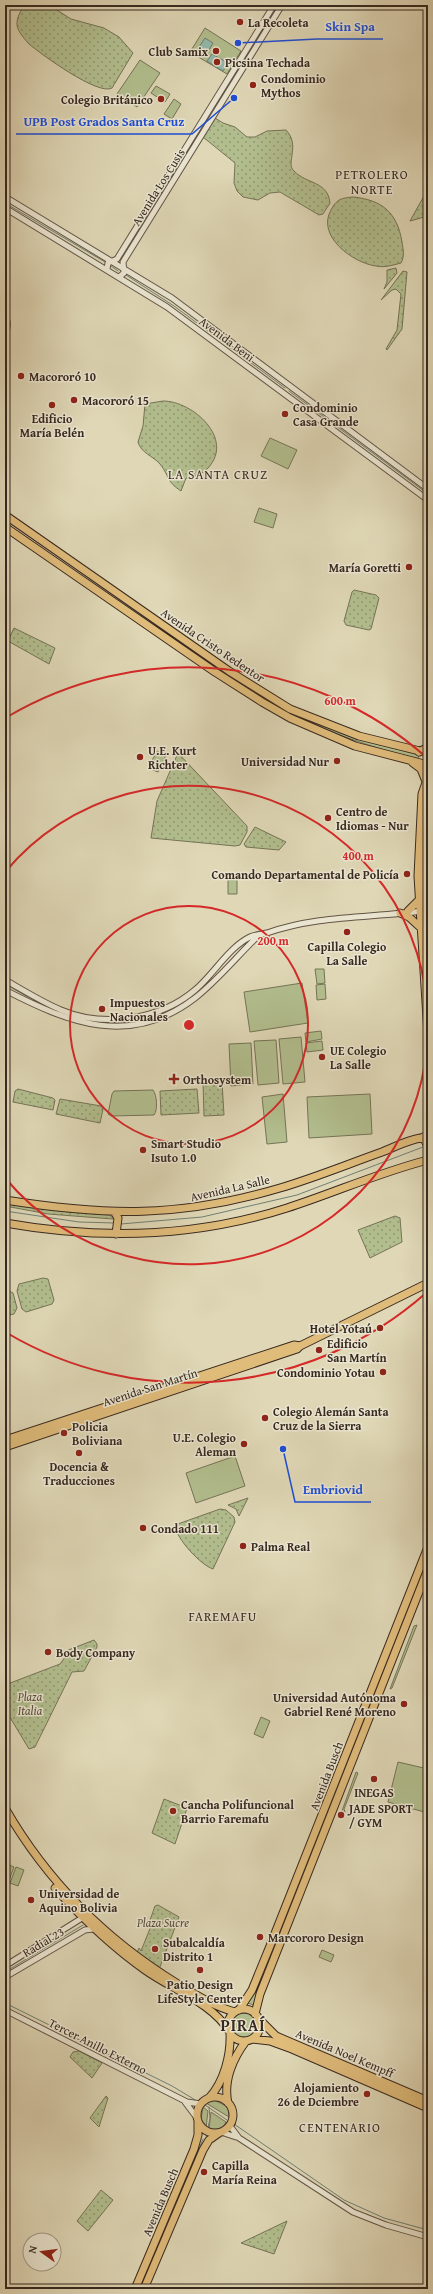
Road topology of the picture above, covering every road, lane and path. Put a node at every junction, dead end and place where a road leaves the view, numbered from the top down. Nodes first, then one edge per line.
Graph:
1 (274, 5) edge
2 (282, 5) edge
3 (236, 66) junction
4 (242, 70) junction
5 (159, 191) junction
6 (165, 195) junction
7 (5, 197) edge
8 (5, 208) edge
9 (119, 255) junction
10 (126, 258) junction
11 (111, 261) junction
12 (107, 269) junction
13 (124, 269) junction
14 (119, 277) junction
15 (290, 387) junction
16 (284, 394) junction
17 (428, 489) edge
18 (428, 500) edge
19 (5, 515) edge
20 (5, 520) edge
21 (5, 527) edge
22 (42, 541) junction
23 (185, 640) junction
24 (172, 642) junction
25 (202, 652) junction
26 (191, 656) junction
27 (428, 747) edge
28 (419, 752) junction
29 (428, 753) edge
30 (409, 761) junction
31 (428, 765) edge
32 (427, 780) edge
33 (428, 795) edge
34 (419, 897) junction
35 (424, 909) edge
36 (408, 911) junction
37 (400, 913) junction
38 (421, 928) junction
39 (258, 936) junction
40 (428, 951) edge
41 (5, 980) edge
42 (5, 990) edge
43 (34, 996) junction
44 (41, 1000) junction
45 (26, 1001) junction
46 (34, 1005) junction
47 (428, 1034) edge
48 (426, 1136) edge
49 (428, 1146) edge
50 (428, 1152) edge
51 (427, 1162) edge
52 (5, 1200) edge
53 (118, 1215) junction
54 (5, 1223) edge
55 (118, 1232) junction
56 (428, 1283) edge
57 (300, 1346) junction
58 (5, 1440) edge
59 (5, 1447) edge
60 (428, 1547) edge
61 (420, 1566) junction
62 (428, 1569) edge
63 (346, 1754) junction
64 (354, 1757) junction
65 (5, 1808) edge
66 (5, 1818) edge
67 (51, 1884) junction
68 (81, 1908) junction
69 (82, 1918) junction
70 (98, 1931) junction
71 (274, 1936) junction
72 (282, 1940) junction
73 (270, 1946) junction
74 (278, 1949) junction
75 (5, 1966) edge
76 (146, 1971) junction
77 (5, 1977) edge
78 (188, 1991) junction
79 (5, 2010) edge
80 (237, 2011) junction
81 (257, 2016) junction
82 (230, 2032) junction
83 (249, 2040) junction
84 (355, 2076) junction
85 (370, 2076) junction
86 (380, 2087) junction
87 (395, 2087) junction
88 (209, 2098) junction
89 (182, 2100) junction
90 (428, 2101) edge
91 (228, 2103) junction
92 (201, 2104) junction
93 (426, 2106) edge
94 (198, 2120) junction
95 (230, 2126) junction
96 (220, 2132) junction
97 (239, 2138) junction
98 (166, 2226) junction
99 (428, 2237) edge
100 (135, 2289) edge
101 (144, 2289) edge

1 - 3 street, Avenida Los Cusis
2 - 4 street, Avenida Los Cusis
3 - 4 street
3 - 5 street, Avenida Los Cusis
4 - 6 street, Avenida Los Cusis
5 - 6 street
5 - 9 street, Avenida Los Cusis
6 - 10 street, Avenida Los Cusis
7 - 11 street, Avenida Beni
8 - 12 street, Avenida Beni
9 - 10 street
9 - 11 street, Avenida Los Cusis
10 - 13 street, Avenida Los Cusis
11 - 12 street, Avenida Los Cusis
11 - 13 street, Avenida Beni
12 - 14 street, Avenida Beni
13 - 14 street, Avenida Los Cusis
13 - 15 street, Avenida Beni
14 - 16 street, Avenida Beni
15 - 16 street
15 - 17 street, Avenida Beni
16 - 18 street, Avenida Beni
19 - 22 main road, Avenida Cristo Redentor
20 - 22 main road
21 - 24 main road, Avenida Cristo Redentor
22 - 23 main road, Avenida Cristo Redentor
23 - 24 main road
23 - 25 main road, Avenida Cristo Redentor
24 - 26 main road, Avenida Cristo Redentor
25 - 26 main road
25 - 28 main road, Avenida Cristo Redentor
26 - 30 main road, Avenida Cristo Redentor
27 - 28 main road
28 - 29 main road, Avenida Cristo Redentor
30 - 31 main road, Avenida Cristo Redentor
30 - 32 main road
32 - 33 main road
32 - 34 main road
33 - 35 main road
34 - 35 main road
34 - 36 main road
35 - 36 street
35 - 37 street
35 - 38 main road
35 - 40 main road
36 - 37 street
37 - 38 main road
37 - 39 street
38 - 47 main road
39 - 44 street
39 - 46 street
41 - 43 street
42 - 45 street
43 - 44 street
43 - 45 street
44 - 46 street
45 - 46 street
48 - 49 main road
48 - 53 main road, Avenida La Salle
50 - 51 main road
51 - 55 main road
52 - 53 main road, Avenida La Salle
53 - 55 main road
54 - 55 main road
56 - 57 main road, Avenida San Martín
57 - 58 main road, Avenida San Martín
57 - 59 main road, Avenida San Martín
60 - 61 main road, Avenida Busch
61 - 62 main road
61 - 63 main road, Avenida Busch
62 - 64 main road, Avenida Busch
63 - 64 main road
63 - 71 main road, Avenida Busch
64 - 72 main road, Avenida Busch
65 - 68 main road
66 - 67 main road
67 - 68 main road
67 - 69 main road
68 - 70 main road
69 - 70 main road
69 - 70 main road
69 - 75 street, Radial 23
70 - 76 main road
70 - 77 street, Radial 23
70 - 78 main road
71 - 72 main road
71 - 73 main road, Avenida Busch
72 - 74 main road, Avenida Busch
73 - 74 main road
73 - 80 main road, Avenida Busch
74 - 81 main road, Avenida Busch
76 - 78 main road
76 - 82 main road
78 - 80 main road
79 - 89 street, Tercer Anillo Externo
80 - 81 main road
80 - 82 main road
81 - 83 main road
81 - 85 main road, Avenida Noel Kempff
82 - 83 main road
82 - 88 main road
83 - 84 main road, Avenida Noel Kempff
83 - 91 main road
84 - 85 main road
84 - 86 main road, Avenida Noel Kempff
85 - 87 main road, Avenida Noel Kempff
86 - 87 main road
86 - 93 main road, Avenida Noel Kempff
87 - 90 main road, Avenida Noel Kempff
88 - 91 main road
88 - 92 main road
89 - 92 street, Tercer Anillo Externo
89 - 94 street, Tercer Anillo Externo
91 - 95 main road
92 - 94 main road
94 - 96 main road
94 - 98 main road, Avenida Busch
95 - 96 main road
95 - 97 street
96 - 97 street
96 - 98 main road, Avenida Busch
97 - 99 street
98 - 100 main road, Avenida Busch
98 - 101 main road, Avenida Busch

